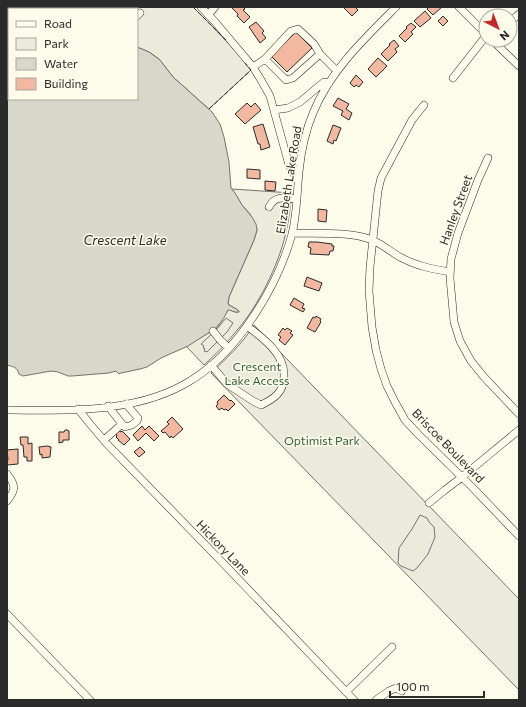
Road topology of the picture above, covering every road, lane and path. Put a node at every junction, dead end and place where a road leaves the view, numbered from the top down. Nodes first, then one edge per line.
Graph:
1 (201, 7) edge
2 (215, 7) edge
3 (396, 7) edge
4 (459, 7) edge
5 (208, 15) junction
6 (478, 27) edge
7 (478, 45) edge
8 (500, 48) edge
9 (320, 54) junction
10 (265, 59) junction
11 (519, 66) edge
12 (253, 67) junction
13 (337, 71) junction
14 (453, 78) dead end
15 (329, 83) junction
16 (424, 105) dead end
17 (274, 110) junction
18 (488, 158) dead end
19 (298, 181) junction
20 (297, 199) junction
21 (269, 207) dead end
22 (292, 234) junction
23 (373, 240) junction
24 (450, 272) junction
25 (247, 326) junction
26 (213, 330) dead end
27 (229, 348) junction
28 (211, 365) junction
29 (126, 404) junction
30 (108, 406) junction
31 (78, 409) junction
32 (7, 410) edge
33 (519, 414) edge
34 (122, 424) junction
35 (519, 430) edge
36 (104, 440) junction
37 (7, 474) edge
38 (462, 477) junction
39 (7, 501) edge
40 (429, 503) dead end
41 (519, 536) edge
42 (7, 614) edge
43 (392, 647) dead end
44 (402, 690) dead end
45 (346, 692) junction
46 (90, 700) edge
47 (354, 700) edge
48 (376, 700) edge

1 - 5 street
2 - 5 street
3 - 13 street, Elizabeth Lake Road
4 - 6 street
5 - 12 street
7 - 14 street
8 - 11 street
9 - 10 street
9 - 10 street
9 - 13 street
10 - 12 street
12 - 17 street
13 - 15 street, Elizabeth Lake Road
15 - 17 street
15 - 19 street, Elizabeth Lake Road
16 - 23 street, Briscoe Boulevard
17 - 19 street
18 - 24 street, Hanley Street
19 - 20 street, Elizabeth Lake Road
20 - 21 street
20 - 22 street, Elizabeth Lake Road
22 - 23 street
22 - 25 street, Elizabeth Lake Road
23 - 24 street
23 - 38 street, Briscoe Boulevard
24 - 33 street, Hanley Street
25 - 27 street, Elizabeth Lake Road
25 - 28 street
26 - 27 street
27 - 28 street, Elizabeth Lake Road
28 - 29 street, Elizabeth Lake Road
29 - 30 street, Elizabeth Lake Road
29 - 34 street
30 - 31 street, Elizabeth Lake Road
30 - 34 street
31 - 32 street, Elizabeth Lake Road
31 - 36 street, Hickory Lane
34 - 36 street
35 - 38 street
36 - 45 street, Hickory Lane
37 - 39 street
38 - 40 street
38 - 41 street, Briscoe Boulevard
42 - 46 street
43 - 45 street
44 - 48 street
45 - 47 street, Hickory Lane

